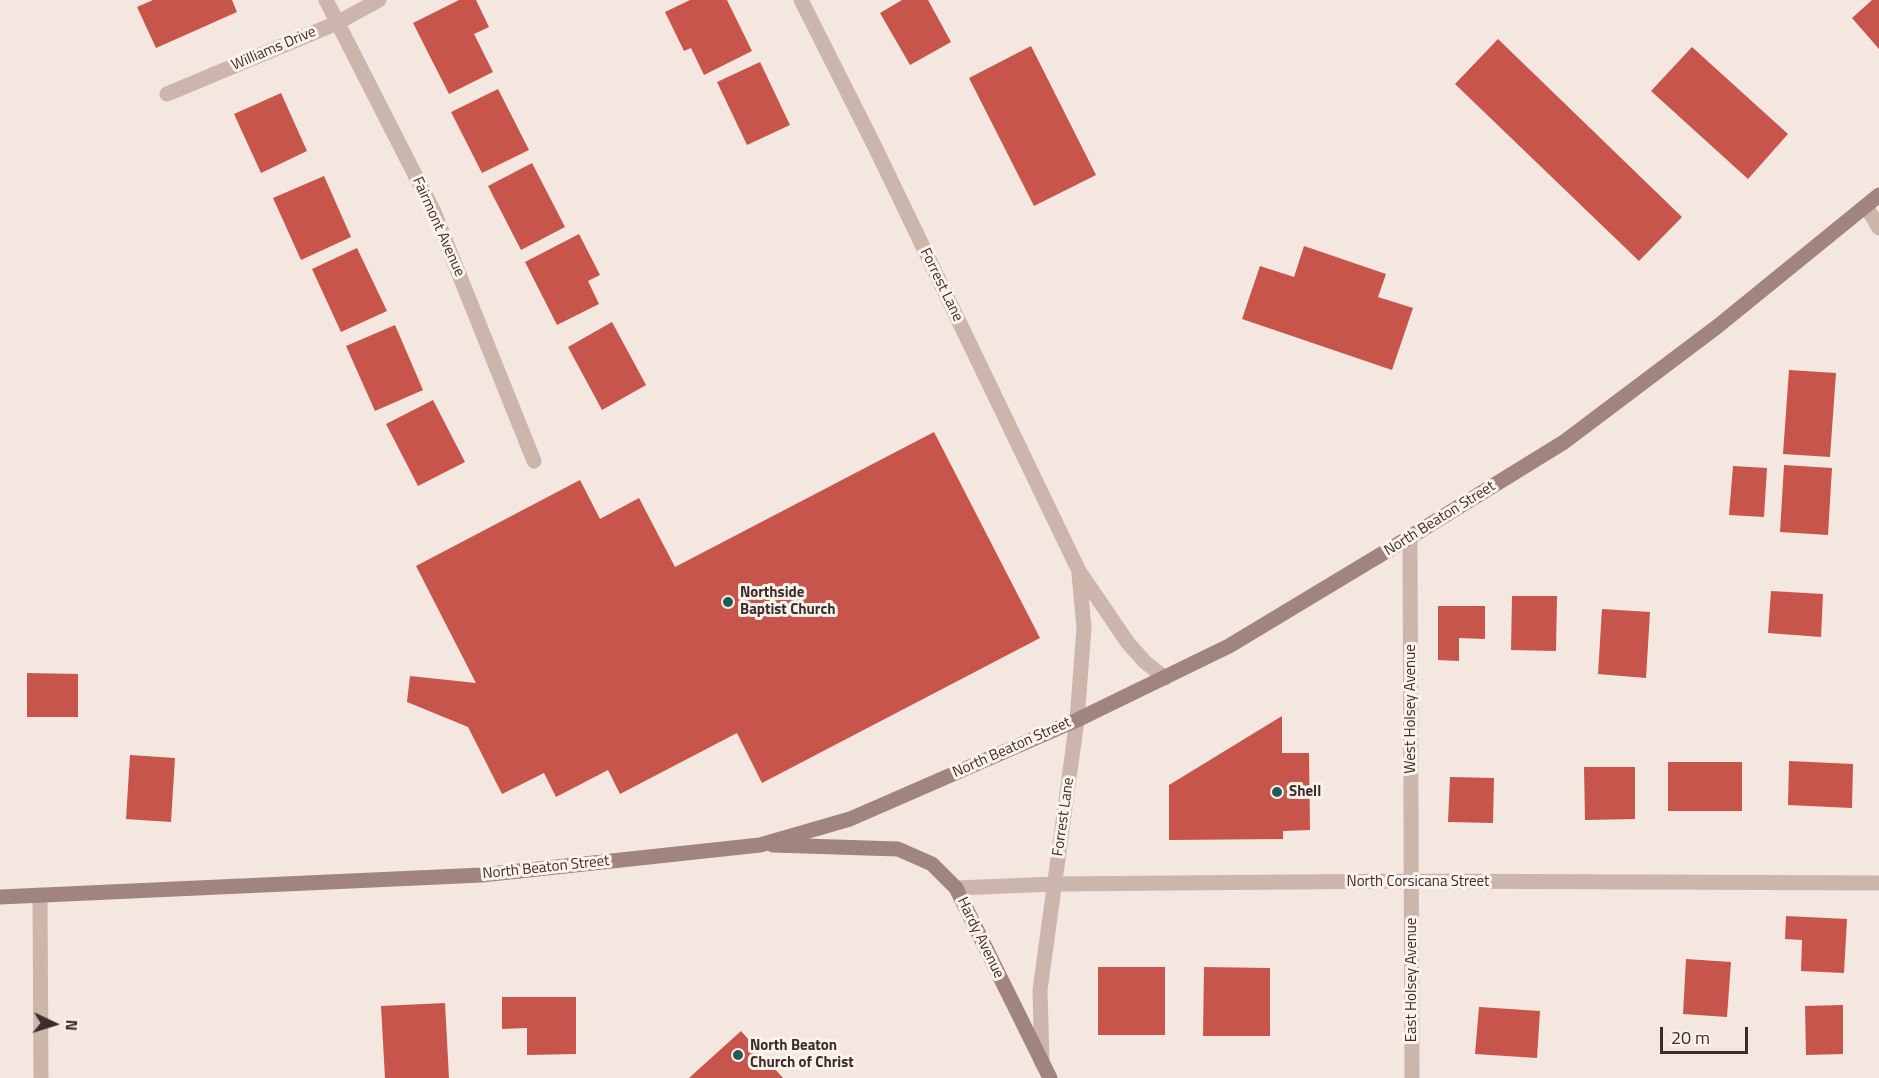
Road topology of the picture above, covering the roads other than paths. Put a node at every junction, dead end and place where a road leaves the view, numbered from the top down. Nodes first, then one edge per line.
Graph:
1 (326, 0) edge
2 (379, 0) edge
3 (801, 0) edge
4 (337, 22) junction
5 (166, 94) dead end
6 (1879, 195) edge
7 (1866, 206) junction
8 (1879, 228) edge
9 (534, 461) dead end
10 (1410, 537) junction
11 (1079, 571) junction
12 (1165, 678) junction
13 (1077, 720) junction
14 (760, 845) junction
15 (1412, 881) junction
16 (1879, 883) edge
17 (1055, 884) junction
18 (956, 888) junction
19 (40, 895) junction
20 (0, 897) edge
21 (1042, 1063) junction
22 (41, 1078) edge
23 (1050, 1078) edge
24 (1412, 1078) edge

1 - 4 street, Fairmont Avenue
2 - 4 street, Williams Drive
3 - 11 street, Forrest Lane
4 - 5 street, Williams Drive
4 - 9 street, Fairmont Avenue
6 - 7 main road, North Beaton Street
7 - 8 street
7 - 10 main road, North Beaton Street
10 - 12 main road, North Beaton Street
10 - 15 street, West Holsey Avenue
11 - 12 street, Forrest Lane
11 - 13 street, Forrest Lane
12 - 13 main road, North Beaton Street
13 - 14 main road, North Beaton Street
13 - 17 street, Forrest Lane
14 - 18 main road, Hardy Avenue
14 - 19 main road, North Beaton Street
15 - 16 street, North Corsicana Street
15 - 17 street, North Corsicana Street
15 - 24 street, East Holsey Avenue
17 - 18 street, North Corsicana Street
17 - 21 street, Forrest Lane
18 - 21 main road, Hardy Avenue
19 - 20 main road, North Beaton Street
19 - 22 street
21 - 23 main road, Hardy Avenue

